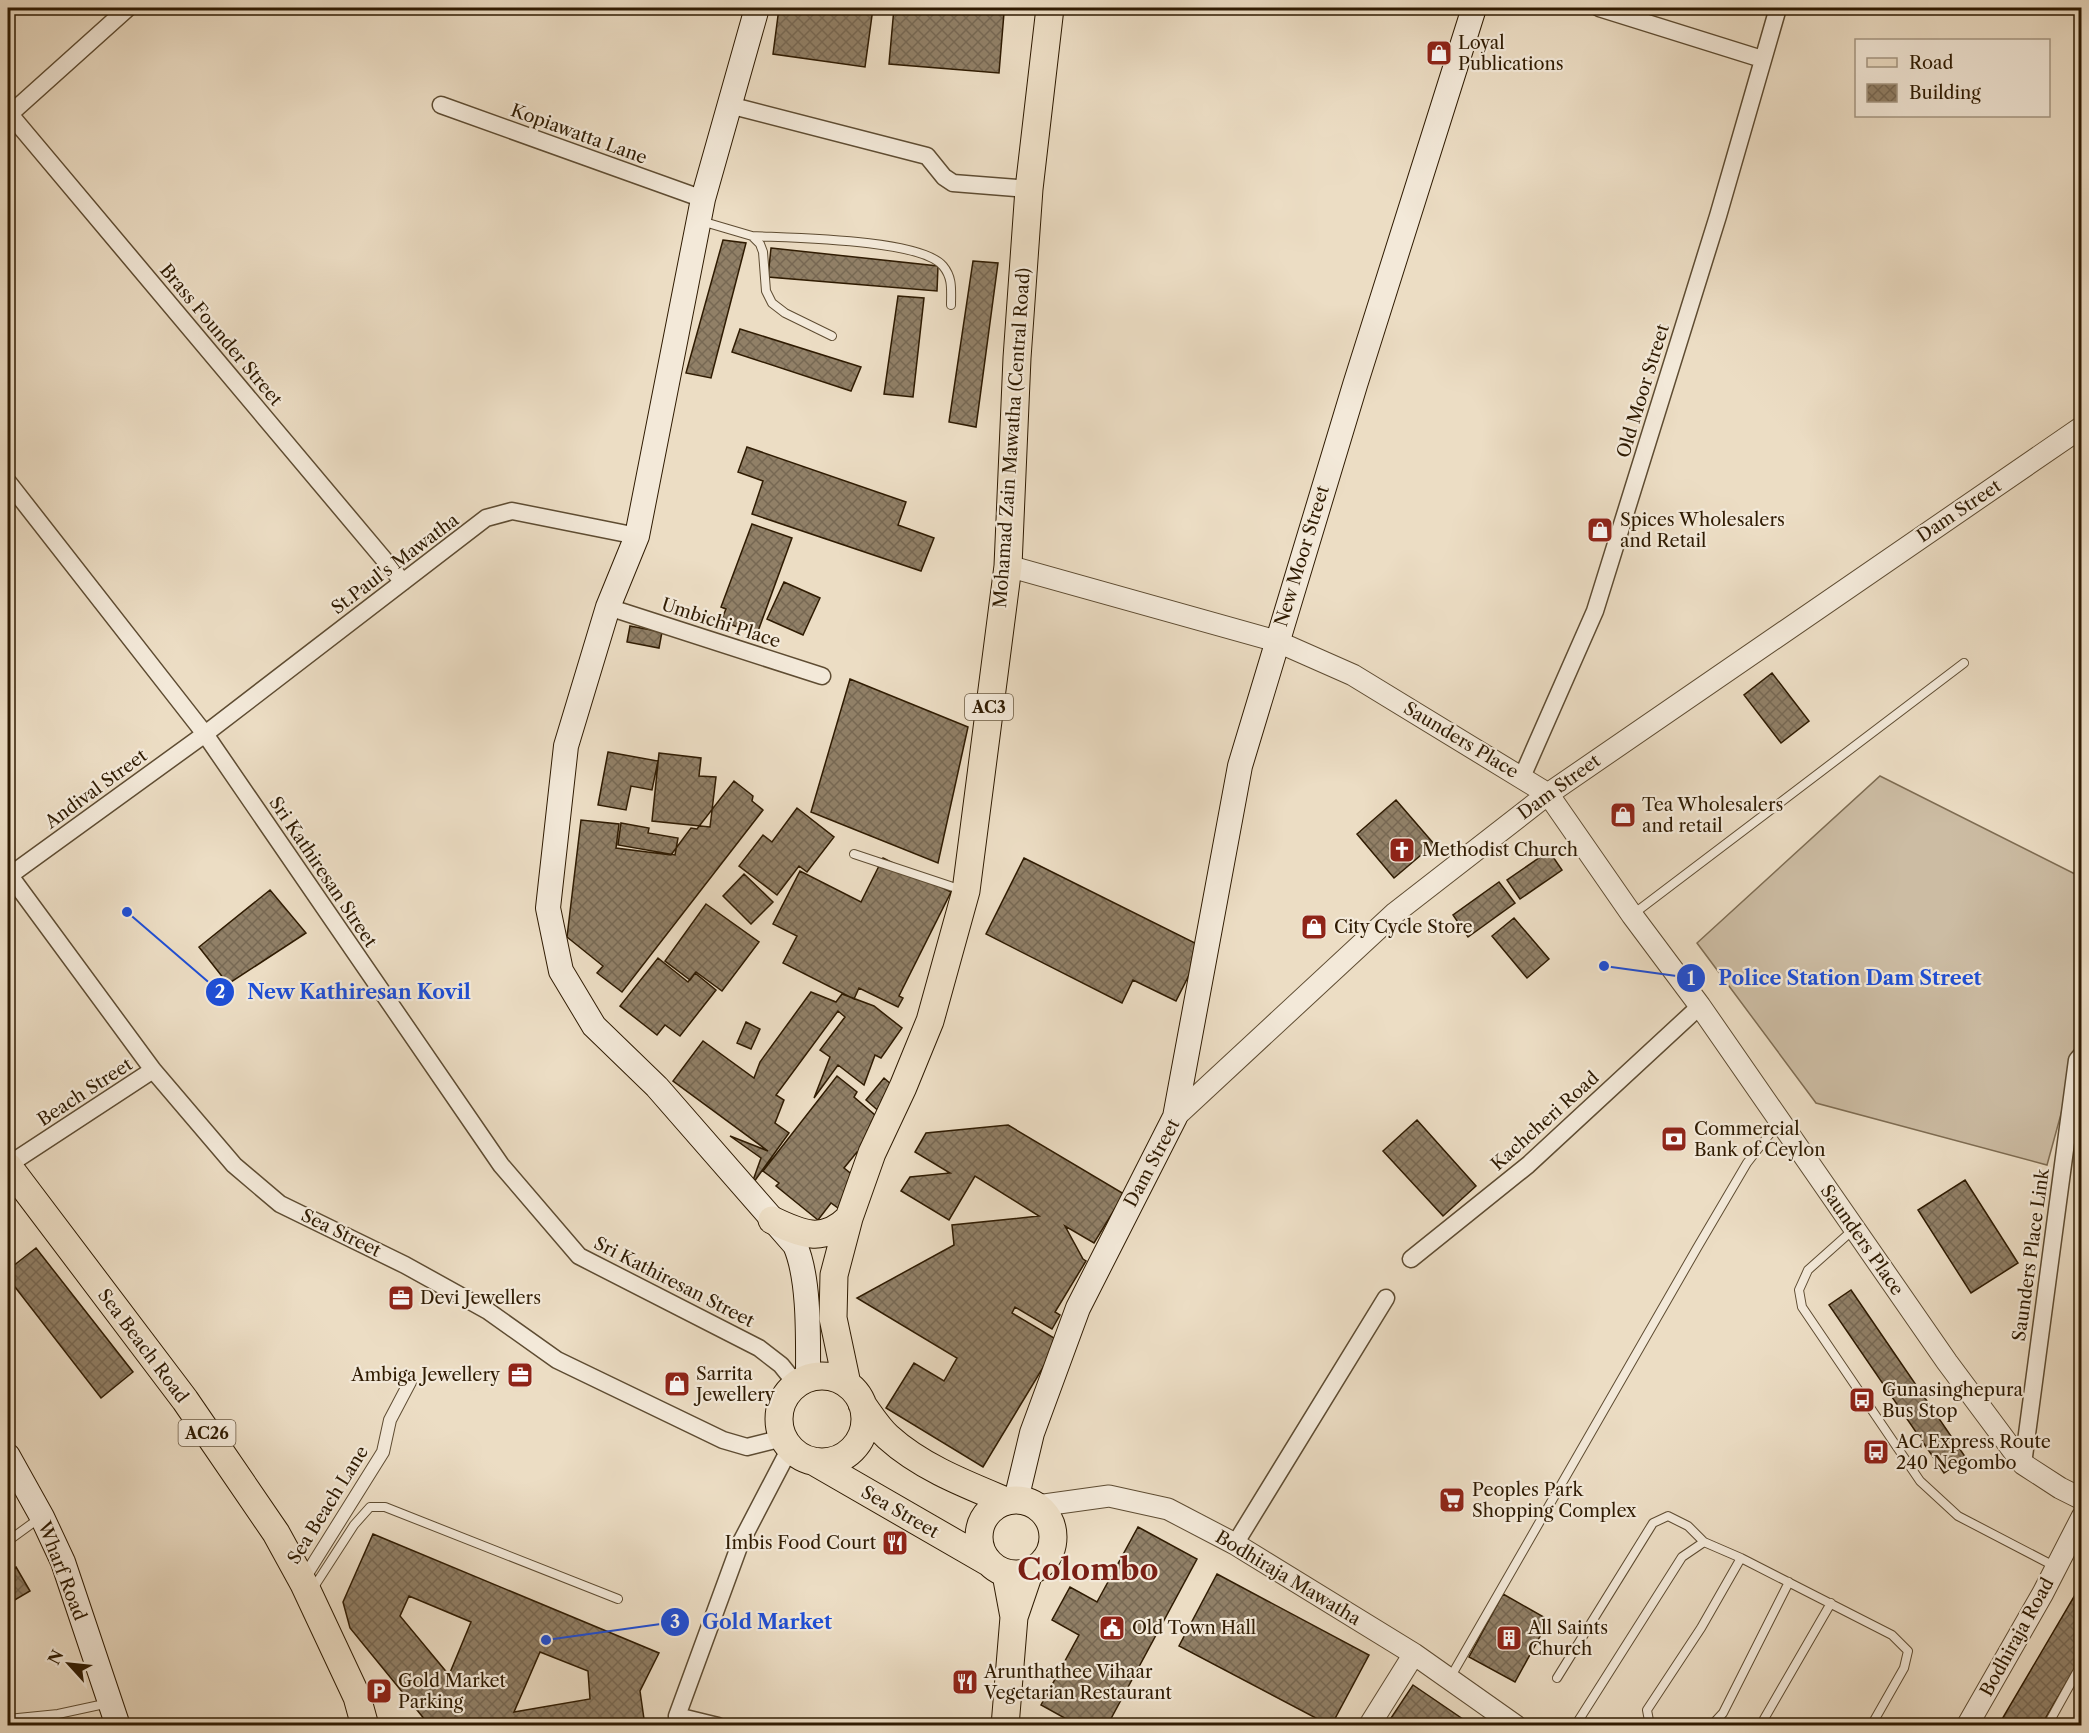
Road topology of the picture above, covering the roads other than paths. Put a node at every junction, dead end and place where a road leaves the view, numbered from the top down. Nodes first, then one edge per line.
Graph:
1 (128, 8) edge
2 (757, 8) edge
3 (1050, 8) edge
4 (1474, 8) edge
5 (1599, 8) edge
6 (1778, 8) edge
7 (1762, 59) junction
8 (441, 105) dead end
9 (729, 105) junction
10 (9, 113) edge
11 (1029, 189) junction
12 (701, 209) junction
13 (752, 236) junction
14 (951, 305) dead end
15 (832, 336) dead end
16 (2082, 427) edge
17 (8, 482) edge
18 (637, 536) junction
19 (1008, 567) junction
20 (403, 582) junction
21 (608, 607) junction
22 (1276, 641) junction
23 (1964, 663) dead end
24 (822, 676) dead end
25 (206, 734) junction
26 (1522, 777) junction
27 (1548, 794) junction
28 (854, 854) dead end
29 (8, 874) edge
30 (966, 891) junction
31 (1632, 915) junction
32 (1700, 1006) junction
33 (2082, 1054) edge
34 (153, 1070) junction
35 (1175, 1116) junction
36 (1779, 1122) junction
37 (8, 1165) edge
38 (849, 1218) junction
39 (772, 1220) junction
40 (1855, 1229) junction
41 (1411, 1259) dead end
42 (1386, 1298) dead end
43 (410, 1382) dead end
44 (802, 1382) junction
45 (854, 1394) junction
46 (795, 1449) junction
47 (8, 1456) edge
48 (2023, 1464) junction
49 (2082, 1499) edge
50 (1020, 1502) junction
51 (42, 1517) junction
52 (2082, 1517) edge
53 (8, 1541) edge
54 (1704, 1542) junction
55 (1235, 1544) junction
56 (1741, 1558) junction
57 (2056, 1567) junction
58 (1008, 1570) junction
59 (1788, 1582) junction
60 (306, 1588) junction
61 (618, 1599) dead end
62 (1831, 1603) junction
63 (1414, 1654) junction
64 (2082, 1663) edge
65 (1449, 1678) junction
66 (1557, 1678) dead end
67 (110, 1703) junction
68 (8, 1719) edge
69 (677, 1721) edge
70 (118, 1725) edge
71 (365, 1725) edge
72 (718, 1725) edge
73 (1005, 1725) edge
74 (1369, 1725) edge
75 (1516, 1725) edge
76 (1575, 1725) edge
77 (1650, 1725) edge
78 (1711, 1725) edge
79 (1760, 1725) edge
80 (1870, 1725) edge
81 (1967, 1725) edge
82 (2048, 1725) edge

1 - 10 street
2 - 9 main road
3 - 11 main road, Mohamad Zain Mawatha (Central Road) / AC3
4 - 22 main road, New Moor Street
5 - 7 street
6 - 7 street, Old Moor Street
7 - 26 street, Old Moor Street
8 - 12 street, Kopiawatta Lane
9 - 11 street
9 - 12 main road
10 - 20 street, Brass Founder Street
11 - 19 main road, Mohamad Zain Mawatha (Central Road) / AC3
12 - 13 lane
12 - 18 main road
13 - 14 lane
13 - 15 lane
16 - 27 street, Dam Street
17 - 25 street, Sri Kathiresan Street
18 - 20 street, St.Paul's Mawatha
18 - 21 main road
19 - 22 street, Saunders Place
19 - 30 main road, Mohamad Zain Mawatha (Central Road) / AC3
20 - 25 street, St.Paul's Mawatha
21 - 24 street, Umbichi Place
21 - 39 main road
22 - 26 street, Saunders Place
22 - 35 main road, New Moor Street
23 - 31 lane
25 - 29 street, Andival Street
25 - 44 street, Sri Kathiresan Street
26 - 27 street, Saunders Place
27 - 31 street, Saunders Place
27 - 35 street, Dam Street
28 - 30 lane
29 - 34 street, Sea Street
30 - 38 main road, Mohamad Zain Mawatha (Central Road) / AC3
31 - 32 street, Saunders Place
32 - 36 street, Saunders Place
32 - 41 street, Kachcheri Road
33 - 48 street, Saunders Place Link
34 - 37 street, Beach Street
34 - 46 street, Sea Street
35 - 50 main road, Dam Street
36 - 40 street, Saunders Place
36 - 65 lane
37 - 60 main road, Sea Beach Road / AC26
38 - 39 main road
38 - 45 main road, Mohamad Zain Mawatha (Central Road) / AC3
39 - 44 main road
40 - 48 street, Saunders Place
40 - 57 lane
42 - 55 street
43 - 60 street, Sea Beach Lane
44 - 45 main road
44 - 46 main road
45 - 46 main road
45 - 50 main road
46 - 58 main road, Sea Street
46 - 69 street
47 - 51 main road, Wharf Road
48 - 49 street, Saunders Place
50 - 55 street, Bodhiraja Mawatha
50 - 58 main road
50 - 58 main road
51 - 53 lane
51 - 67 main road, Wharf Road
52 - 57 street, Bodhiraja Road
54 - 56 lane
54 - 66 lane
54 - 76 lane
55 - 63 street, Bodhiraja Mawatha
56 - 59 lane
56 - 77 lane
57 - 81 street, Bodhiraja Road
58 - 73 main road
59 - 62 lane
59 - 78 lane
60 - 61 lane
60 - 71 main road, Sea Beach Road / AC26
62 - 79 lane
62 - 80 lane
63 - 65 street, Bodhiraja Mawatha
63 - 74 street
64 - 82 lane
65 - 75 street, Bodhiraja Mawatha
67 - 68 lane
67 - 70 main road, Wharf Road
69 - 72 street

